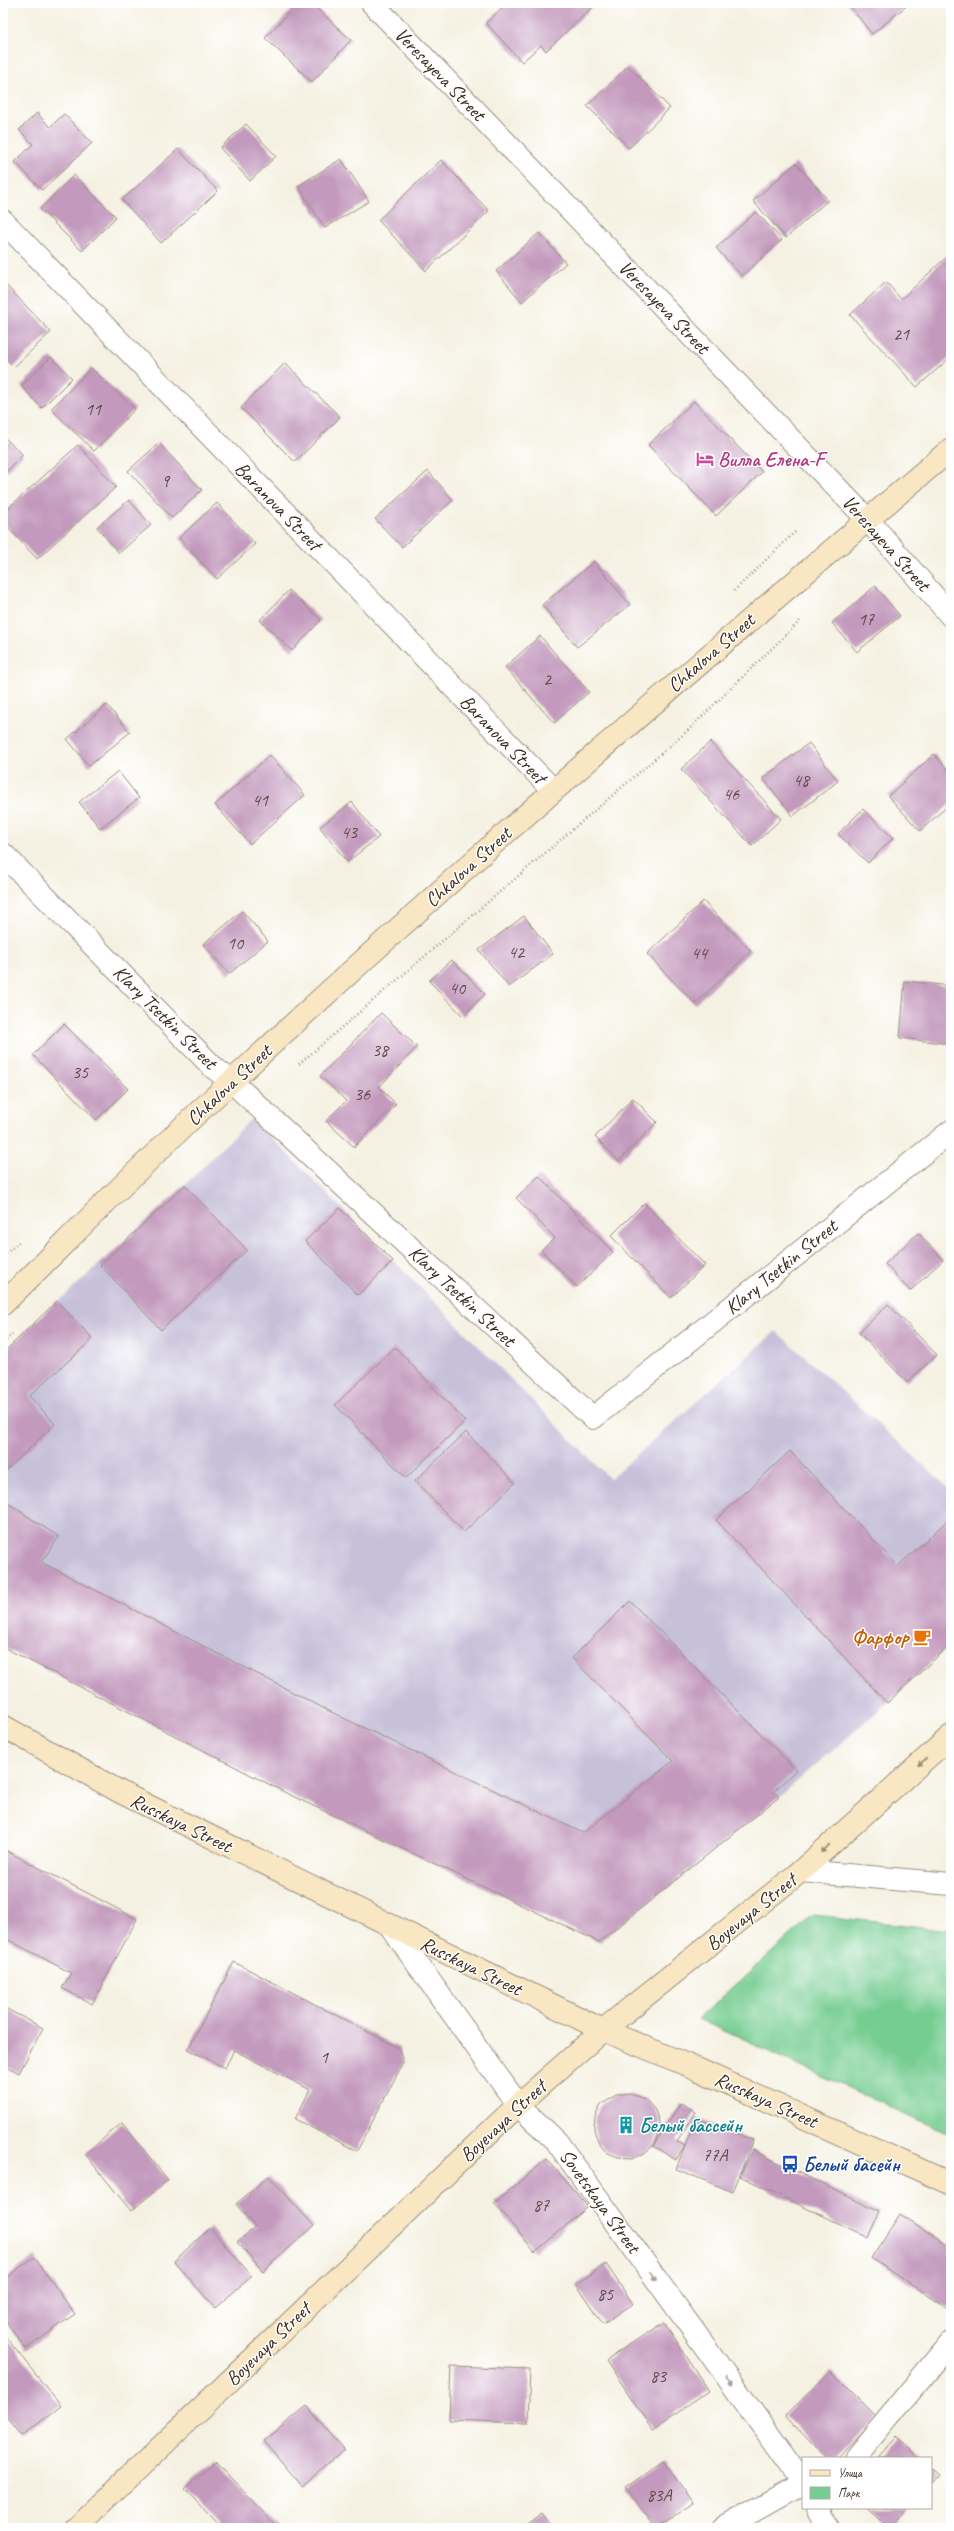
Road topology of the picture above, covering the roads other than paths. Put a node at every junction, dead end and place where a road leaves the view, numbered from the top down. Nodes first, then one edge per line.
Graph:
1 (372, 3) edge
2 (3, 221) edge
3 (951, 449) edge
4 (867, 519) junction
5 (951, 616) edge
6 (553, 790) junction
7 (3, 854) edge
8 (231, 1081) junction
9 (951, 1131) edge
10 (3, 1304) edge
11 (3, 1726) edge
12 (951, 1736) edge
13 (801, 1871) junction
14 (951, 1884) edge
15 (391, 1927) junction
16 (603, 2030) junction
17 (518, 2105) junction
18 (951, 2184) edge
19 (951, 2342) edge
20 (856, 2457) edge
21 (802, 2482) edge
22 (802, 2484) edge
23 (818, 2509) edge
24 (76, 2528) edge
25 (723, 2528) edge
26 (828, 2528) edge

1 - 4 street, Veresayeva Street
2 - 6 street, Baranova Street
3 - 4 street, Chkalova Street
4 - 5 street, Veresayeva Street
4 - 6 street, Chkalova Street
6 - 8 street, Chkalova Street
7 - 8 street, Klary Tsetkin Street
8 - 9 street, Klary Tsetkin Street
8 - 10 street, Chkalova Street
11 - 15 street, Russkaya Street
12 -> 13 street, Boyevaya Street
13 - 14 street
13 - 16 street, Boyevaya Street
15 - 16 street, Russkaya Street
15 - 17 street, Sovetskaya Street
16 - 17 street, Boyevaya Street
16 - 18 street, Russkaya Street
17 -> 21 street, Sovetskaya Street
17 - 24 street, Boyevaya Street
19 - 20 street
22 - 25 street
23 - 26 street

